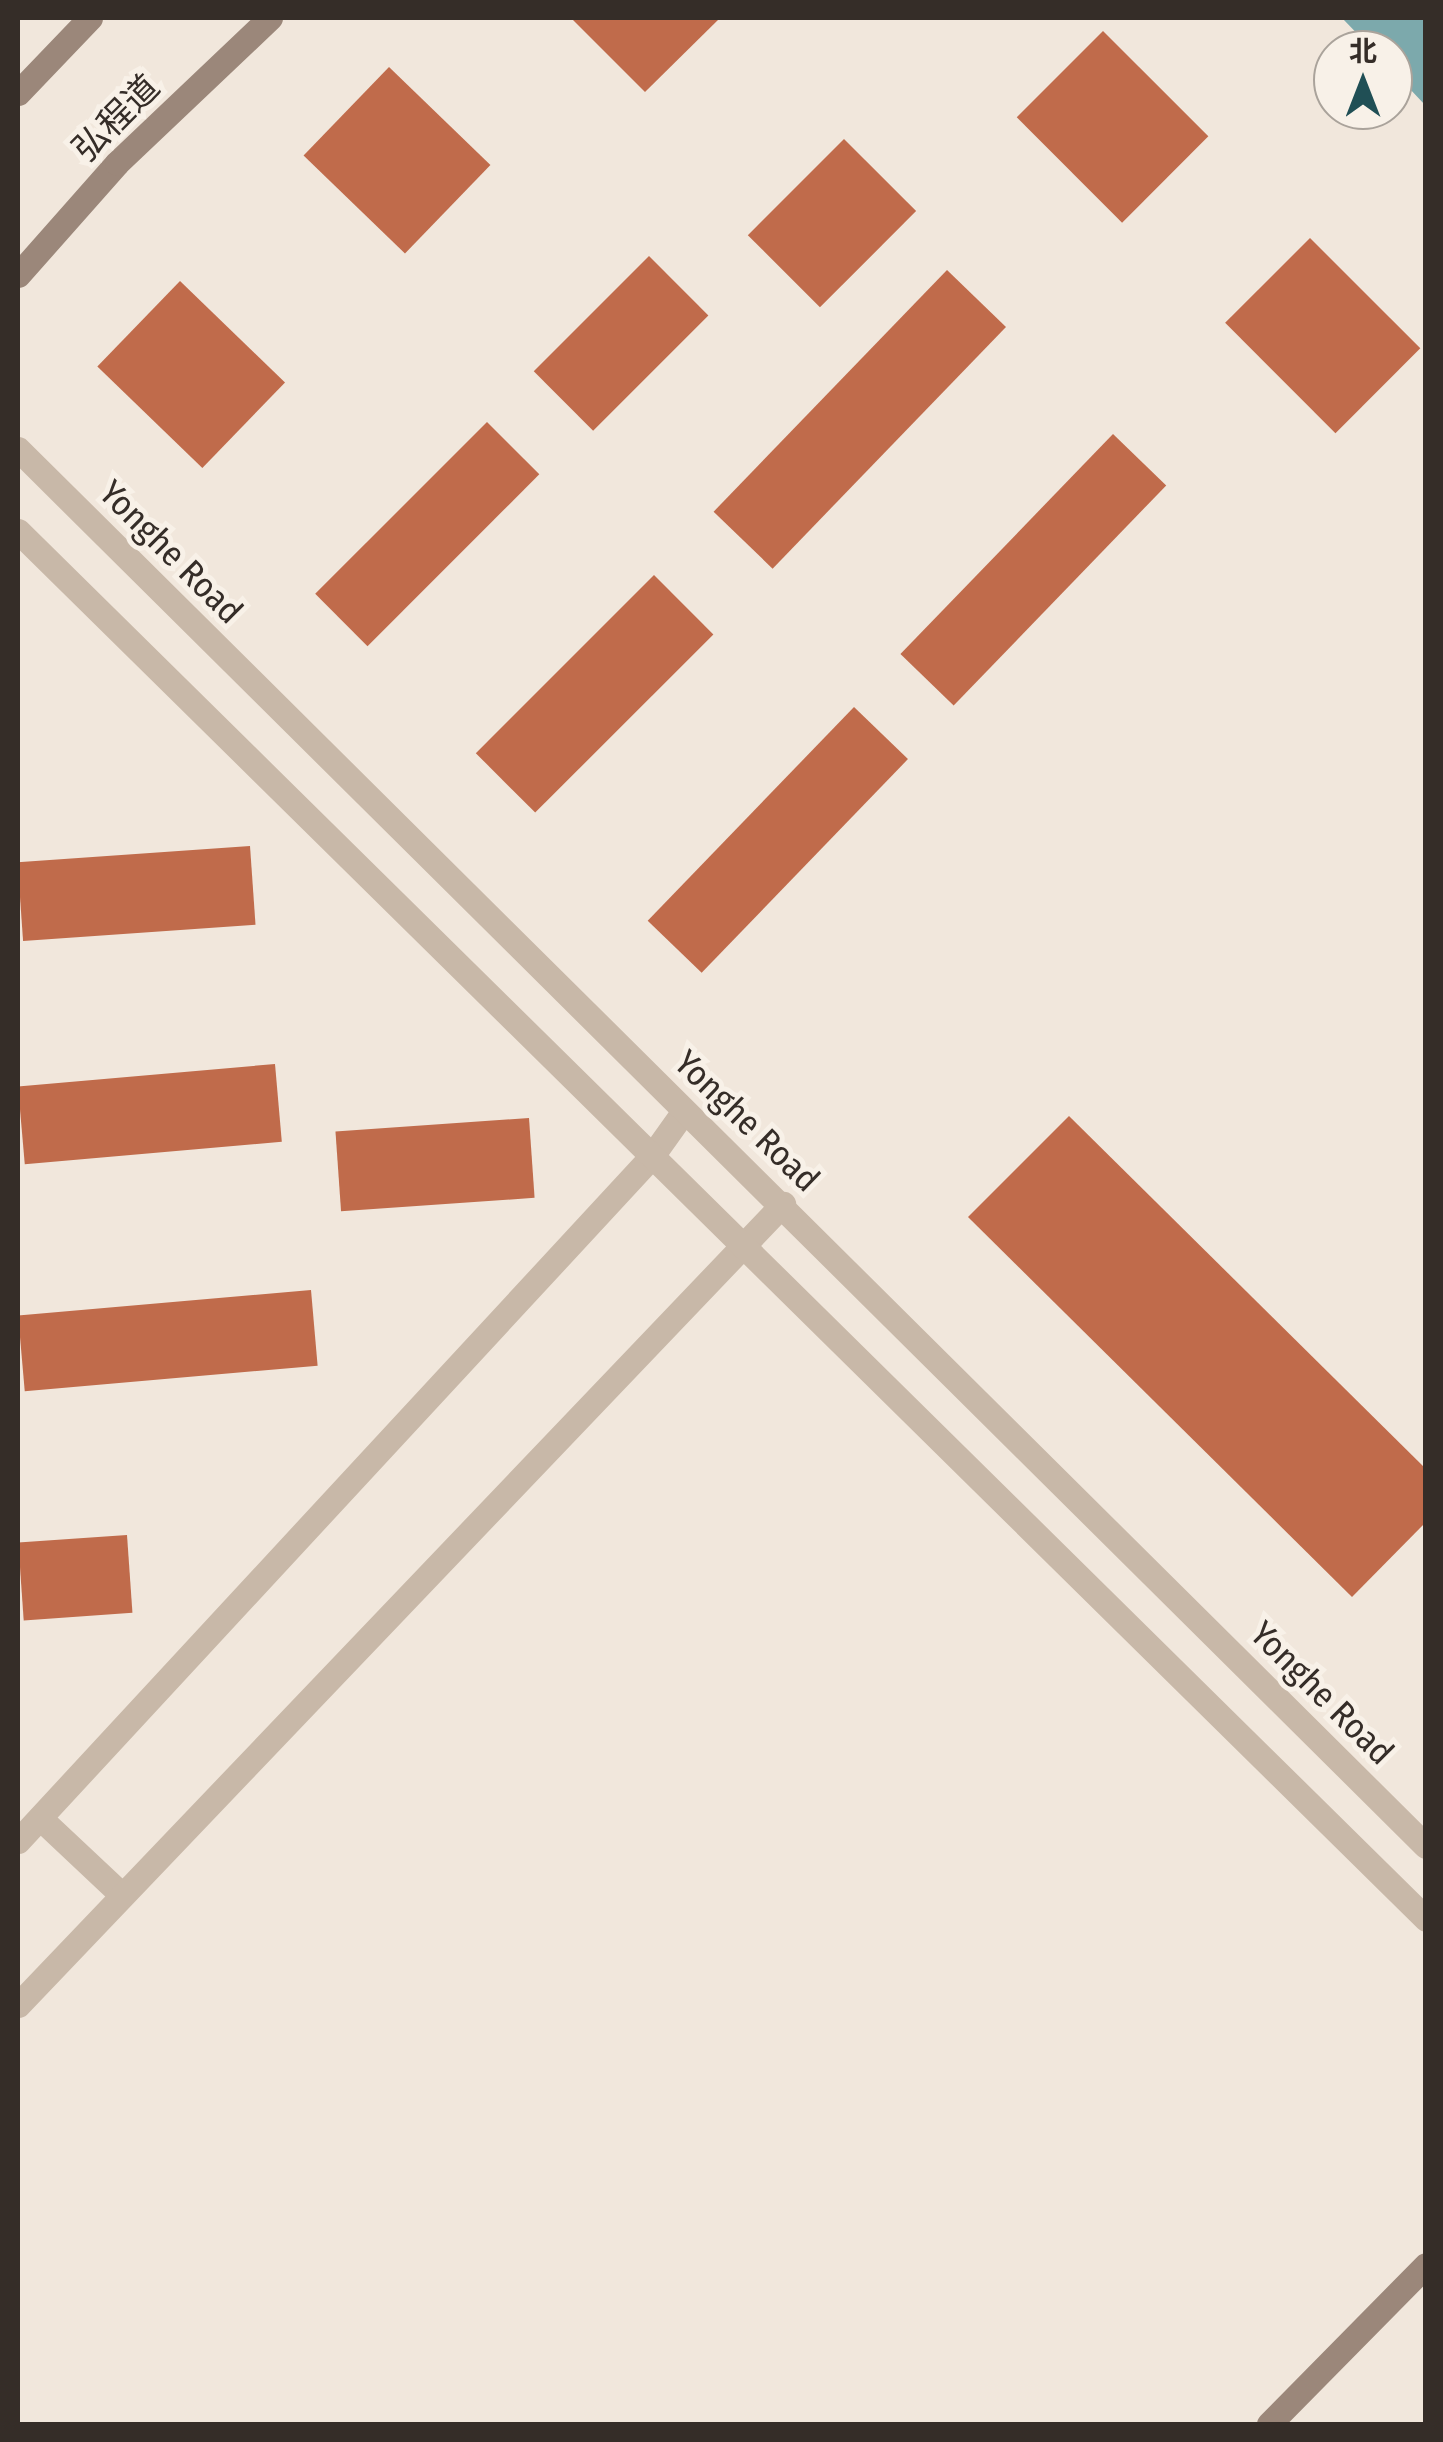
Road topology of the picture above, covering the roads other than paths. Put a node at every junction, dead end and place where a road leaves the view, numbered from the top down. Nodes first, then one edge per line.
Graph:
1 (90, 18) edge
2 (270, 18) edge
3 (18, 93) edge
4 (18, 275) edge
5 (18, 449) edge
6 (18, 531) edge
7 (684, 1110) junction
8 (652, 1156) junction
9 (783, 1204) junction
10 (742, 1245) junction
11 (40, 1818) junction
12 (18, 1842) edge
13 (1426, 1846) edge
14 (120, 1893) junction
15 (1426, 1919) edge
16 (18, 2005) edge
17 (1426, 2264) edge
18 (1268, 2424) edge

1 - 3 main road
2 - 4 main road, 弘程道
5 - 7 street, Yonghe Road
6 - 8 street
7 - 8 street
7 - 9 street, Yonghe Road
8 - 10 street
8 - 11 street
9 - 10 street
9 - 13 street, Yonghe Road
10 - 14 street
10 - 15 street
11 - 12 street
11 - 14 street
14 - 16 street
17 - 18 main road

